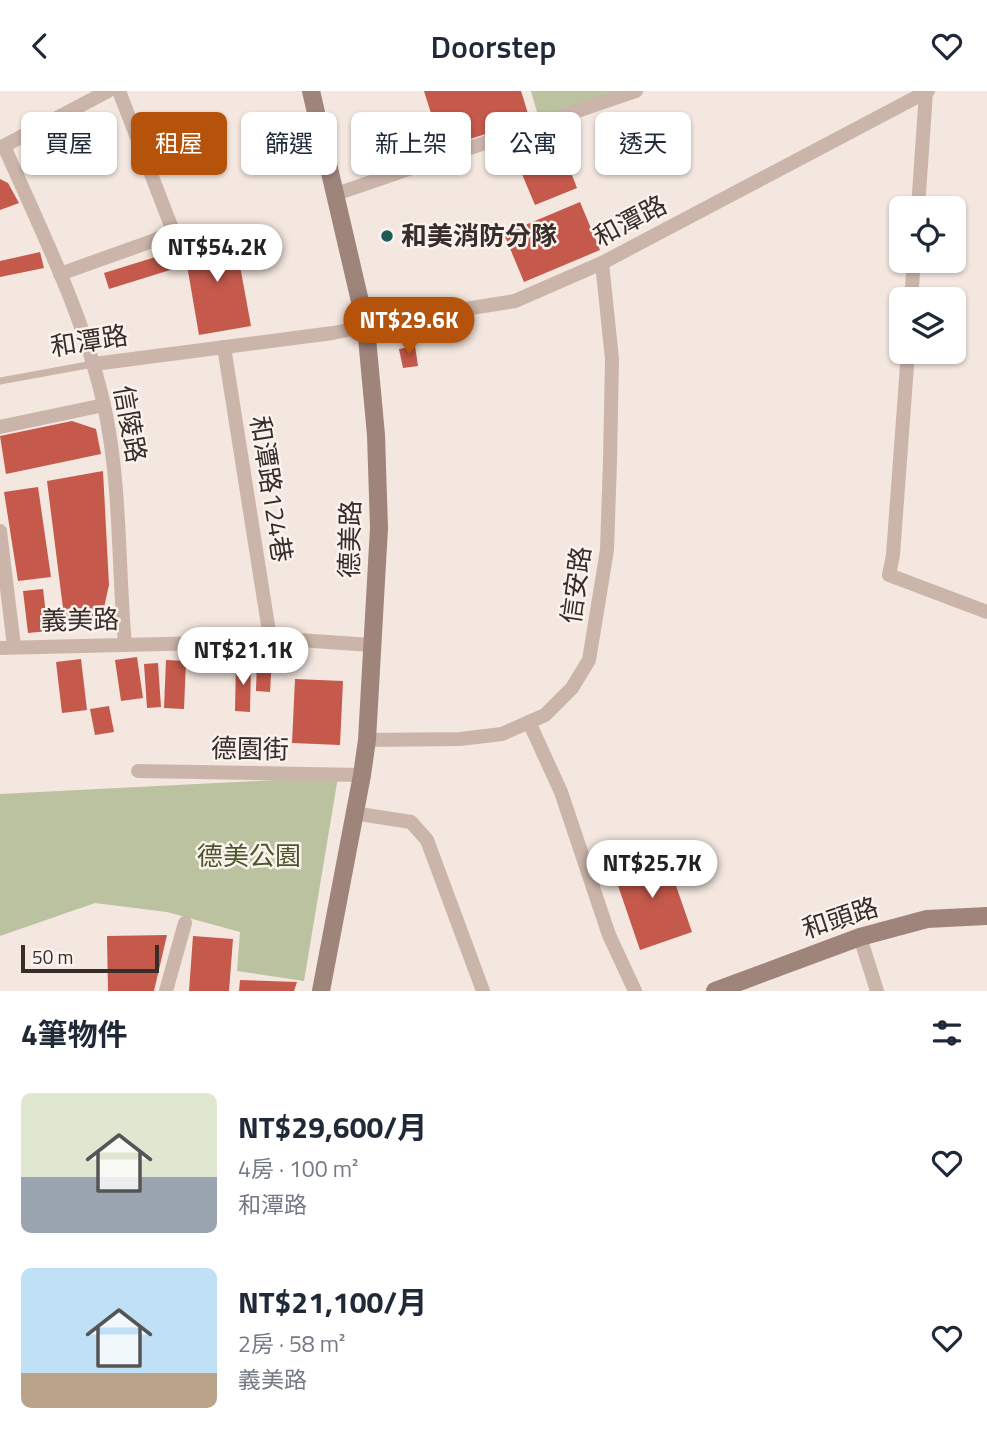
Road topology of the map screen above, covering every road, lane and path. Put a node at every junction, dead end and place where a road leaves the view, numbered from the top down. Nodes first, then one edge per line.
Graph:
1 (108, 91) edge
2 (119, 91) edge
3 (311, 91) edge
4 (636, 91) edge
5 (927, 92) edge
6 (2, 147) edge
7 (336, 194) junction
8 (919, 196) edge
9 (602, 263) junction
10 (60, 274) junction
11 (366, 327) junction
12 (224, 347) junction
13 (94, 364) junction
14 (907, 364) edge
15 (0, 381) edge
16 (104, 405) junction
17 (0, 427) edge
18 (0, 531) edge
19 (987, 612) edge
20 (270, 638) junction
21 (125, 644) junction
22 (372, 645) junction
23 (7, 647) edge
24 (529, 722) junction
25 (367, 740) junction
26 (138, 772) dead end
27 (362, 775) junction
28 (353, 813) junction
29 (987, 916) edge
30 (185, 923) dead end
31 (860, 937) junction
32 (166, 991) edge
33 (321, 991) edge
34 (483, 991) edge
35 (635, 991) edge
36 (715, 991) edge
37 (877, 991) edge

1 - 6 street
2 - 10 street
3 - 7 main road, 德美路
4 - 7 street
5 - 8 street
5 - 9 street, 和潭路
6 - 10 street, 信陵路
7 - 11 main road, 德美路
9 - 11 street, 和潭路
9 - 24 street, 信安路
10 - 13 street, 信陵路
11 - 12 street, 和潭路
11 - 22 main road, 德美路
12 - 13 street, 和潭路
12 - 20 street, 和潭路124巷
13 - 15 lane, 和潭路
13 - 16 street, 信陵路
14 - 19 street
16 - 17 street
16 - 21 street, 信陵路
18 - 23 street
20 - 21 street, 義美路
20 - 22 street, 義美路
21 - 23 street, 義美路
22 - 25 main road, 德美路
24 - 25 street, 信安路
24 - 35 street
25 - 27 main road, 德美路
26 - 27 street, 德園街
27 - 28 main road, 德美路
28 - 33 main road, 德美路
28 - 34 street
29 - 31 main road, 和頭路
30 - 32 street
31 - 36 main road, 和頭路
31 - 37 street

